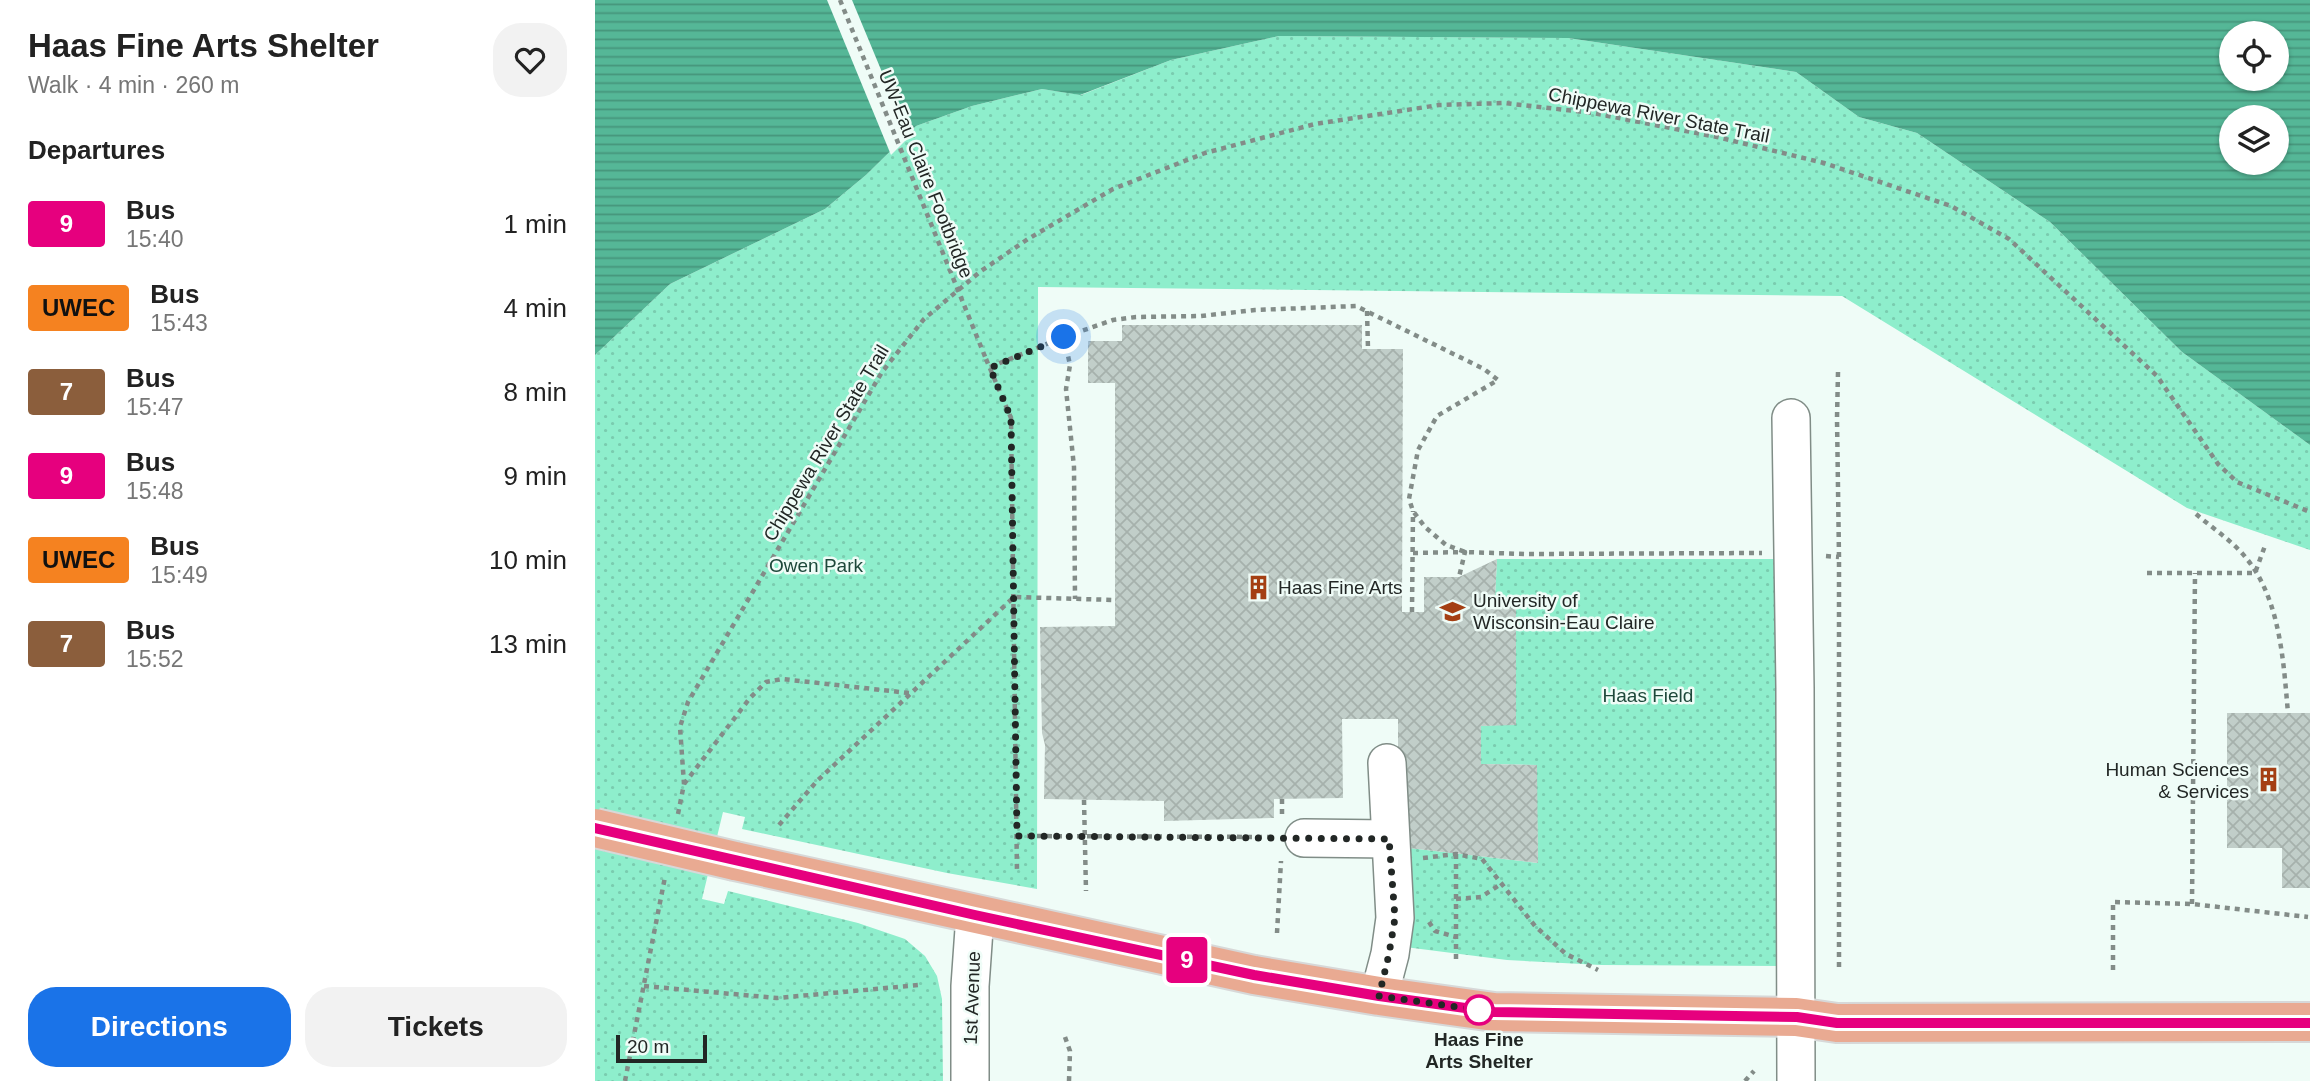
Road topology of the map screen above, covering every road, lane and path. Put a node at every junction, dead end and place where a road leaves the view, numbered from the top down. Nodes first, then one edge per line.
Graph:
1 (840, 0) edge
2 (1367, 311) junction
3 (1064, 337) junction
4 (1368, 349) dead end
5 (990, 368) junction
6 (1838, 372) dead end
7 (1791, 418) dead end
8 (1413, 510) junction
9 (2310, 512) edge
10 (2196, 514) dead end
11 (2266, 543) dead end
12 (1465, 552) junction
13 (1413, 553) junction
14 (1794, 553) junction
15 (1839, 557) junction
16 (2147, 573) dead end
17 (2195, 573) junction
18 (2255, 573) junction
19 (1458, 577) dead end
20 (1014, 597) junction
21 (1075, 599) junction
22 (1115, 600) dead end
23 (1412, 612) dead end
24 (910, 693) junction
25 (2288, 713) dead end
26 (1387, 762) dead end
27 (684, 784) junction
28 (1282, 798) dead end
29 (1084, 800) dead end
30 (676, 825) dead end
31 (779, 825) dead end
32 (595, 828) edge
33 (1017, 836) junction
34 (1085, 836) junction
35 (1293, 837) junction
36 (1391, 848) junction
37 (1456, 854) junction
38 (668, 865) dead end
39 (1017, 873) dead end
40 (1501, 884) junction
41 (1086, 891) dead end
42 (1456, 899) junction
43 (2192, 904) junction
44 (975, 915) junction
45 (2308, 917) dead end
46 (1277, 933) dead end
47 (1456, 963) dead end
48 (1598, 970) dead end
49 (2113, 970) dead end
50 (1839, 971) dead end
51 (919, 985) dead end
52 (644, 986) junction
53 (1379, 996) junction
54 (1797, 1017) junction
55 (2310, 1023) edge
56 (1065, 1037) dead end
57 (1754, 1071) dead end
58 (625, 1081) edge
59 (970, 1081) edge
60 (1069, 1081) edge
61 (1745, 1081) edge
62 (1797, 1081) edge

1 - 5 path, UW-Eau Claire Footbridge, bridge
2 - 3 path
2 - 4 path
2 - 8 path
3 - 5 path
3 - 21 path
5 - 20 path, UW-Eau Claire Footbridge
6 - 15 path
7 - 14 street
8 - 12 path
8 - 13 path
9 - 27 path, Chippewa River State Trail
10 - 18 path
11 - 18 path
12 - 13 path
12 - 14 path
12 - 19 path
13 - 23 path
14 - 15 path
14 - 54 street
15 - 50 path
16 - 17 path
17 - 18 path
17 - 43 path
18 - 25 path
20 - 21 path
20 - 24 path
20 - 33 path, UW-Eau Claire Footbridge
21 - 22 path
24 - 27 path
24 - 31 path
26 - 36 street
27 - 30 path, Chippewa River State Trail
28 - 35 path
29 - 34 path
32 - 44 main road, bridge
33 - 34 path
33 - 39 path, UW-Eau Claire Footbridge
34 - 35 path
34 - 41 path
35 - 36 street
35 - 46 path
36 - 37 path
36 - 53 street
37 - 40 path
37 - 42 path
38 - 52 path
40 - 42 path
40 - 48 path
42 - 47 path
43 - 45 path
43 - 49 path
44 - 53 main road
44 - 59 street, 1st Avenue
51 - 52 path
52 - 58 path
53 - 54 main road
54 - 55 main road
54 - 62 street
56 - 60 path
57 - 61 path

